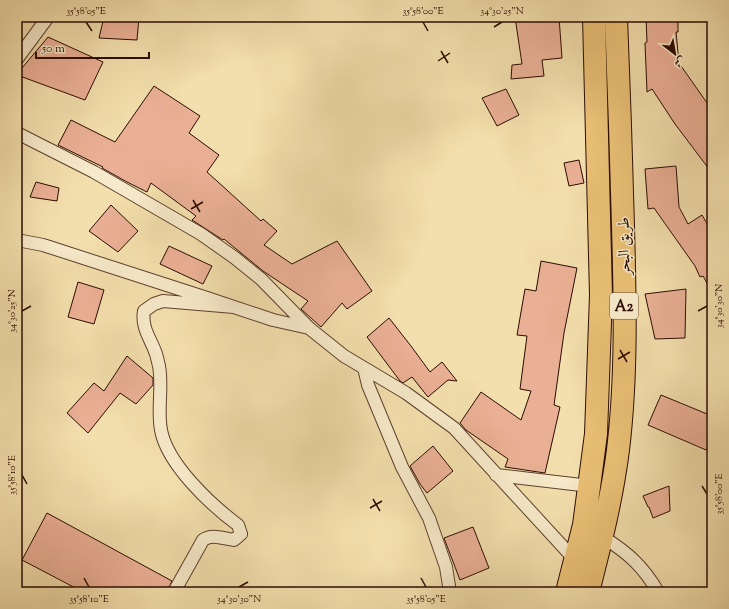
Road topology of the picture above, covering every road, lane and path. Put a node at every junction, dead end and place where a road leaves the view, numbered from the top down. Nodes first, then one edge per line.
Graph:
1 (47, 17) edge
2 (594, 17) edge
3 (616, 17) edge
4 (17, 59) edge
5 (17, 133) edge
6 (17, 240) edge
7 (234, 307) junction
8 (309, 328) junction
9 (364, 368) junction
10 (496, 474) junction
11 (590, 486) junction
12 (603, 537) junction
13 (576, 561) junction
14 (174, 592) edge
15 (450, 592) edge
16 (566, 592) edge
17 (588, 592) edge
18 (658, 592) edge

1 - 4 street
2 - 11 highway, طريق البحر / A2
3 - 12 highway, طريق البحر / A2
5 - 8 street
6 - 7 street
7 - 8 street
7 - 14 street
8 - 9 street
9 - 10 street
9 - 15 street
10 - 11 street
10 - 13 street
11 - 13 highway, طريق البحر / A2
12 - 17 highway, طريق البحر / A2
12 - 18 street
13 - 16 highway, طريق البحر / A2

